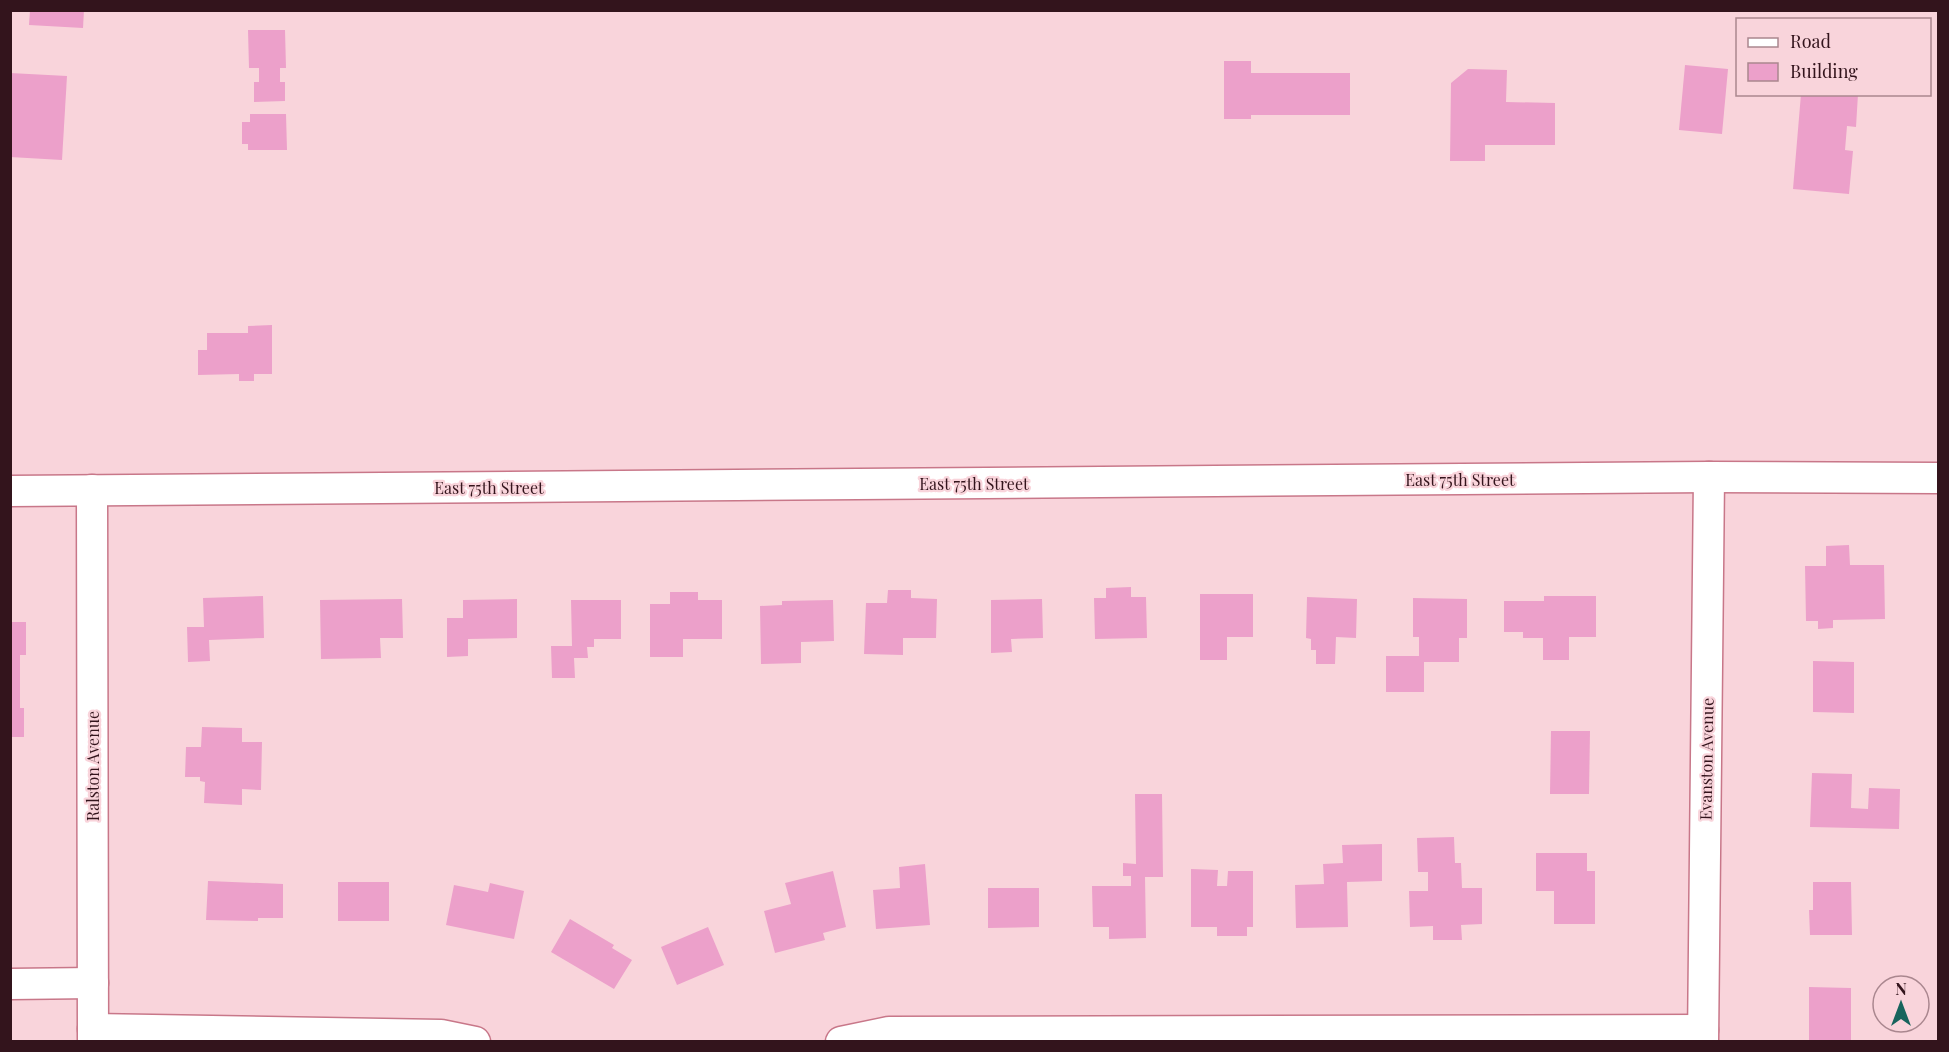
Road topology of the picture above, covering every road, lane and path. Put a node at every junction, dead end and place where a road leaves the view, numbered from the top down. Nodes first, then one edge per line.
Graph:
1 (1709, 477) junction
2 (1938, 477) edge
3 (92, 490) junction
4 (10, 491) edge
5 (93, 983) junction
6 (10, 984) edge
7 (93, 1035) edge
8 (1703, 1036) edge
9 (475, 1041) edge
10 (841, 1041) edge

1 - 2 street, East 75th Street
1 - 3 street, East 75th Street
1 - 8 street, Evanston Avenue
3 - 4 street, East 75th Street
3 - 5 street, Ralston Avenue
5 - 6 street
5 - 7 street, Ralston Avenue
7 - 9 street
8 - 10 street

